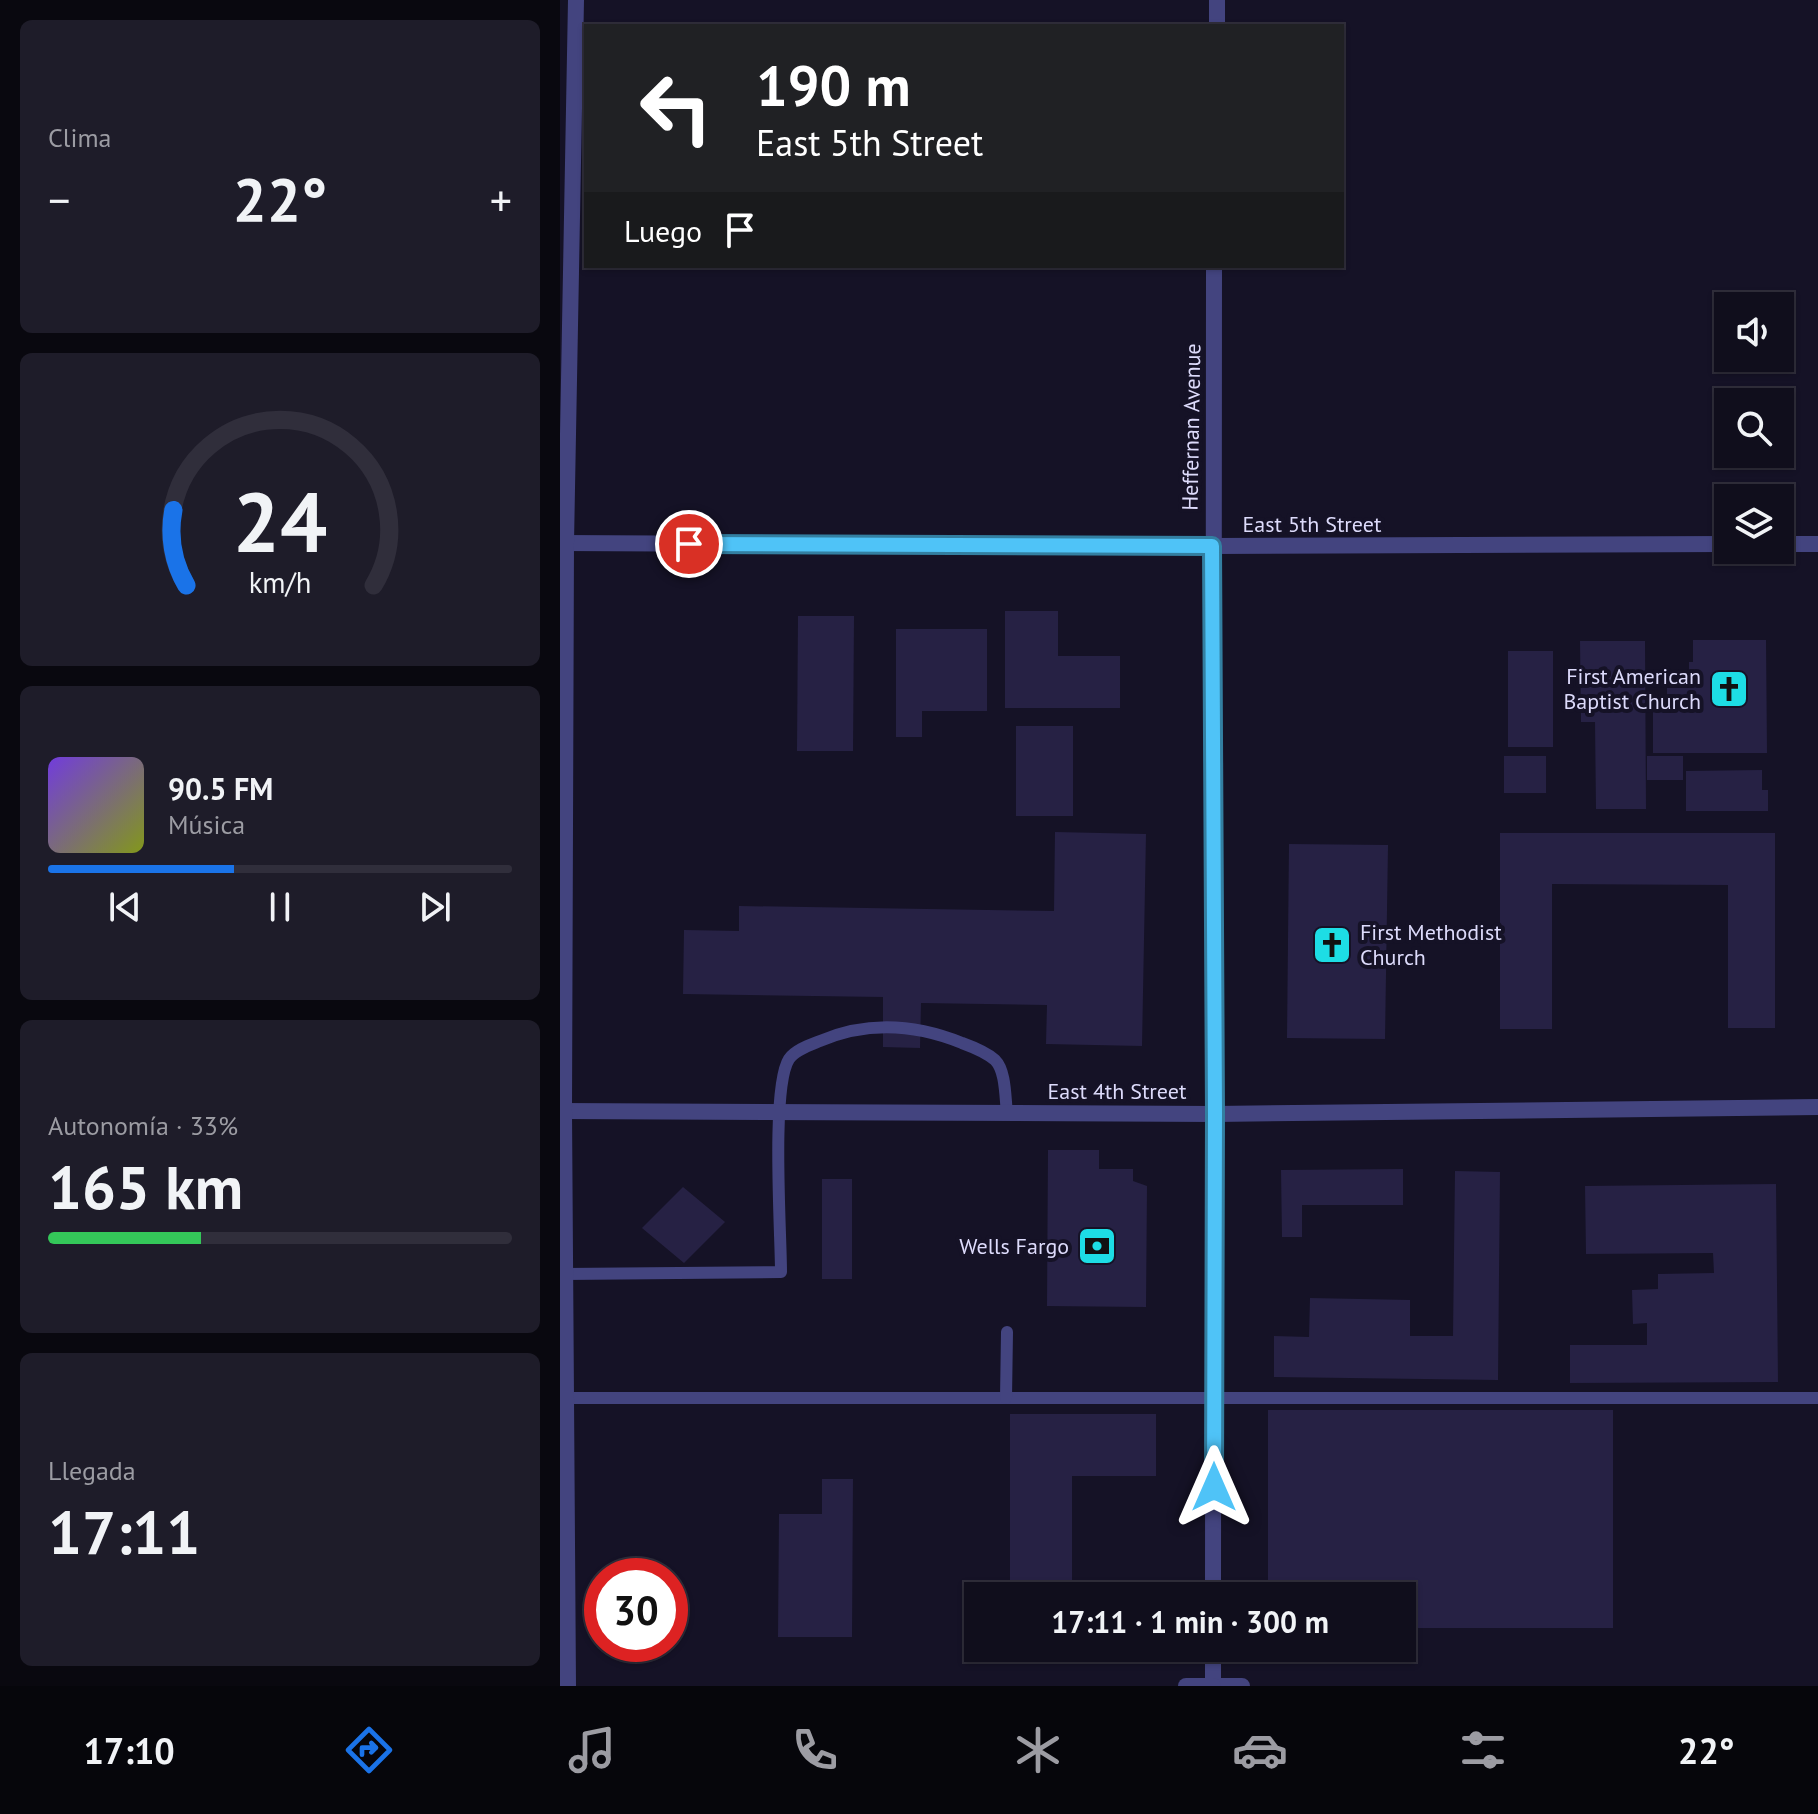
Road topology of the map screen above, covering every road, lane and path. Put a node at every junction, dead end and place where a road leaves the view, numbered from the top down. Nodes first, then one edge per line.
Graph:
1 (576, 0) edge
2 (1217, 0) edge
3 (1217, 24) edge
4 (1214, 268) edge
5 (563, 543) edge
6 (1714, 544) edge
7 (1794, 544) edge
8 (1818, 544) edge
9 (1212, 546) junction
10 (562, 822) edge
11 (1818, 1107) edge
12 (562, 1111) edge
13 (779, 1112) junction
14 (1007, 1113) junction
15 (1215, 1114) junction
16 (564, 1274) junction
17 (1007, 1332) dead end
18 (563, 1398) edge
19 (1006, 1398) junction
20 (1214, 1398) junction
21 (1818, 1398) edge
22 (1213, 1582) edge
23 (1213, 1662) edge
24 (568, 1686) edge
25 (1186, 1686) edge
26 (1213, 1686) edge
27 (1242, 1686) edge

1 - 5 street
2 - 3 street
4 - 9 street, Heffernan Avenue
5 - 9 street, East 5th Street
5 - 10 street
6 - 9 street, East 5th Street
7 - 8 street
9 - 15 street, Heffernan Avenue
10 - 12 street
11 - 15 street, East 4th Street
12 - 13 street, East 4th Street
12 - 16 street
13 - 14 street, East 4th Street
13 - 14 lane
13 - 16 lane
14 - 15 street, East 4th Street
15 - 20 street, Heffernan Avenue
16 - 18 street
17 - 19 lane
18 - 19 lane
18 - 24 street
19 - 20 lane
20 - 21 lane
20 - 22 street, Heffernan Avenue
23 - 26 street
25 - 26 street
26 - 27 street

